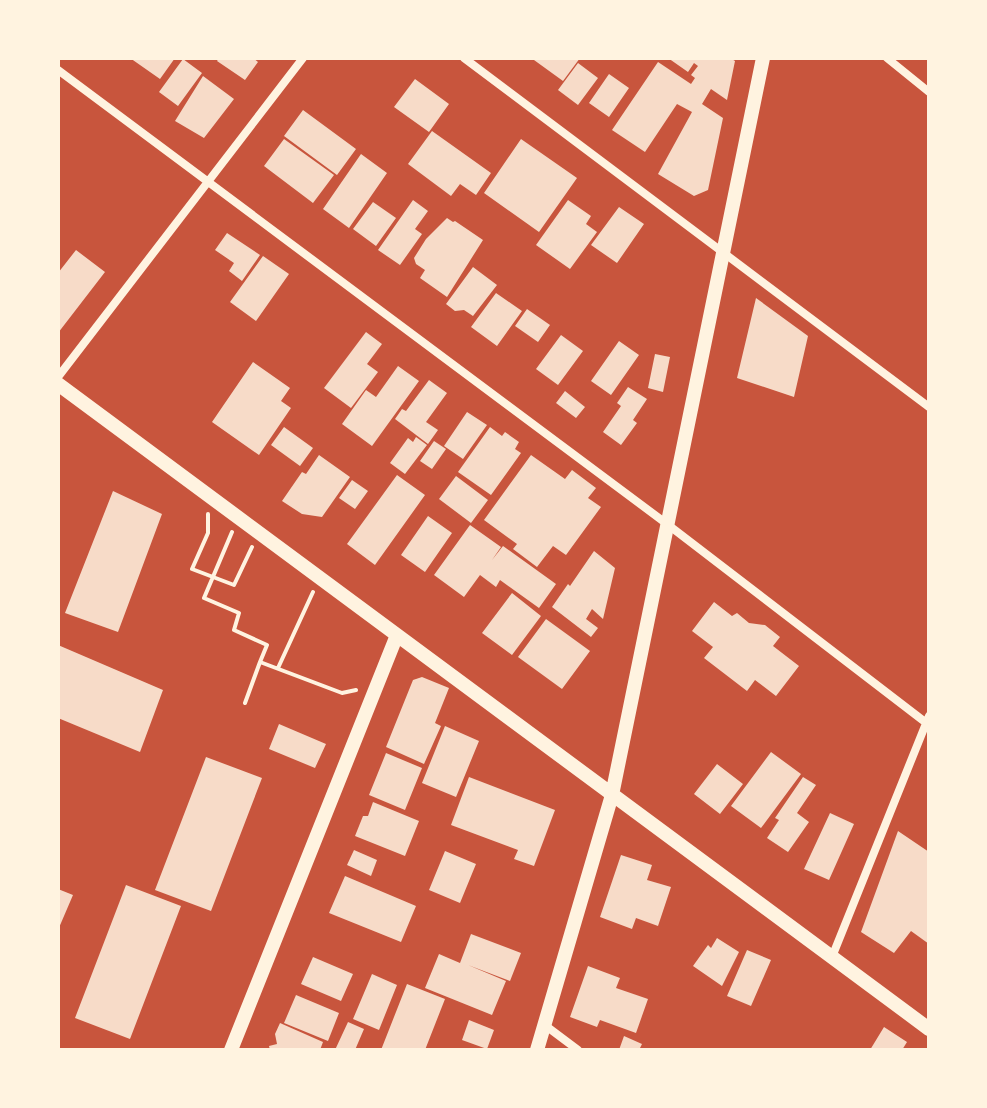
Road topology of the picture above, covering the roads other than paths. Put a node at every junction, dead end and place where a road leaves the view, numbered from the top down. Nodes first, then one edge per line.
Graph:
1 (303, 58) edge
2 (464, 58) edge
3 (763, 58) edge
4 (887, 58) edge
5 (58, 70) edge
6 (929, 92) edge
7 (208, 183) junction
8 (724, 253) junction
9 (58, 377) edge
10 (58, 384) edge
11 (929, 407) edge
12 (667, 524) junction
13 (397, 635) junction
14 (928, 721) edge
15 (612, 795) junction
16 (832, 957) junction
17 (546, 1026) junction
18 (929, 1029) edge
19 (231, 1050) edge
20 (537, 1050) edge
21 (578, 1050) edge

1 - 7 street
2 - 8 street
3 - 8 street
4 - 6 street
5 - 7 street
7 - 9 street
7 - 12 street
8 - 11 street
8 - 12 street
10 - 13 street
12 - 14 street
12 - 15 street
13 - 15 street
13 - 19 street
14 - 16 street
15 - 16 street
15 - 17 street
16 - 18 street
17 - 20 street
17 - 21 street

